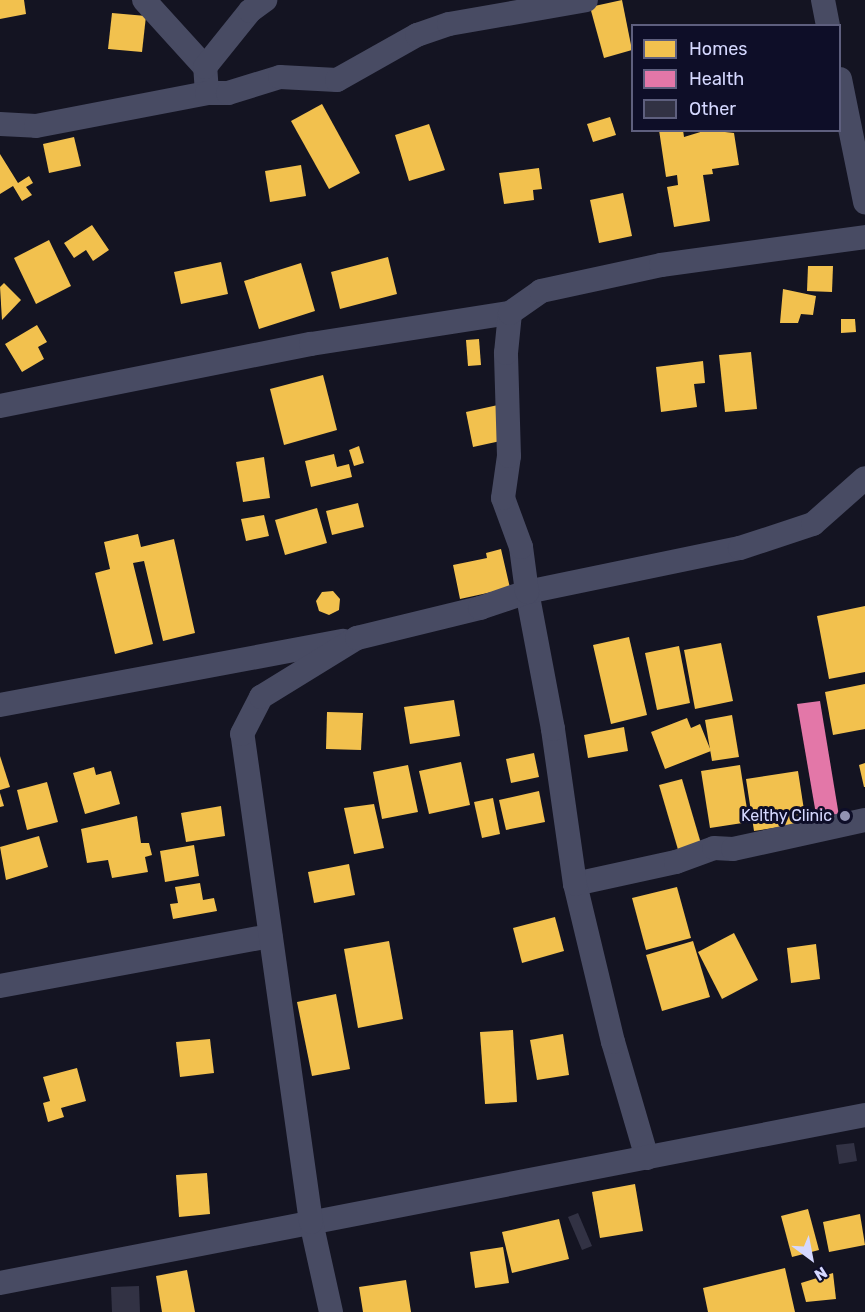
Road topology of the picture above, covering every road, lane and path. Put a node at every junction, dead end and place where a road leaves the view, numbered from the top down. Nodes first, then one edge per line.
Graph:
1 (144, 0) edge
2 (265, 0) edge
3 (586, 0) edge
4 (823, 0) edge
5 (828, 24) edge
6 (205, 67) junction
7 (841, 84) edge
8 (207, 93) junction
9 (0, 124) edge
10 (865, 202) edge
11 (865, 237) edge
12 (510, 313) junction
13 (0, 406) edge
14 (865, 478) edge
15 (527, 591) junction
16 (357, 638) junction
17 (0, 705) edge
18 (865, 820) edge
19 (575, 884) junction
20 (270, 936) junction
21 (0, 986) edge
22 (865, 1115) edge
23 (647, 1158) junction
24 (311, 1222) junction
25 (0, 1283) edge
26 (331, 1312) edge

1 - 6 street
2 - 6 street
3 - 8 street
4 - 5 street
6 - 8 street
7 - 10 street
8 - 9 street
11 - 12 street
12 - 13 street
12 - 15 street
14 - 15 street
15 - 16 street
15 - 19 street
16 - 17 street
16 - 20 street
18 - 19 street
19 - 23 street
20 - 21 street
20 - 24 street
22 - 23 street
23 - 24 street
24 - 25 street
24 - 26 street

